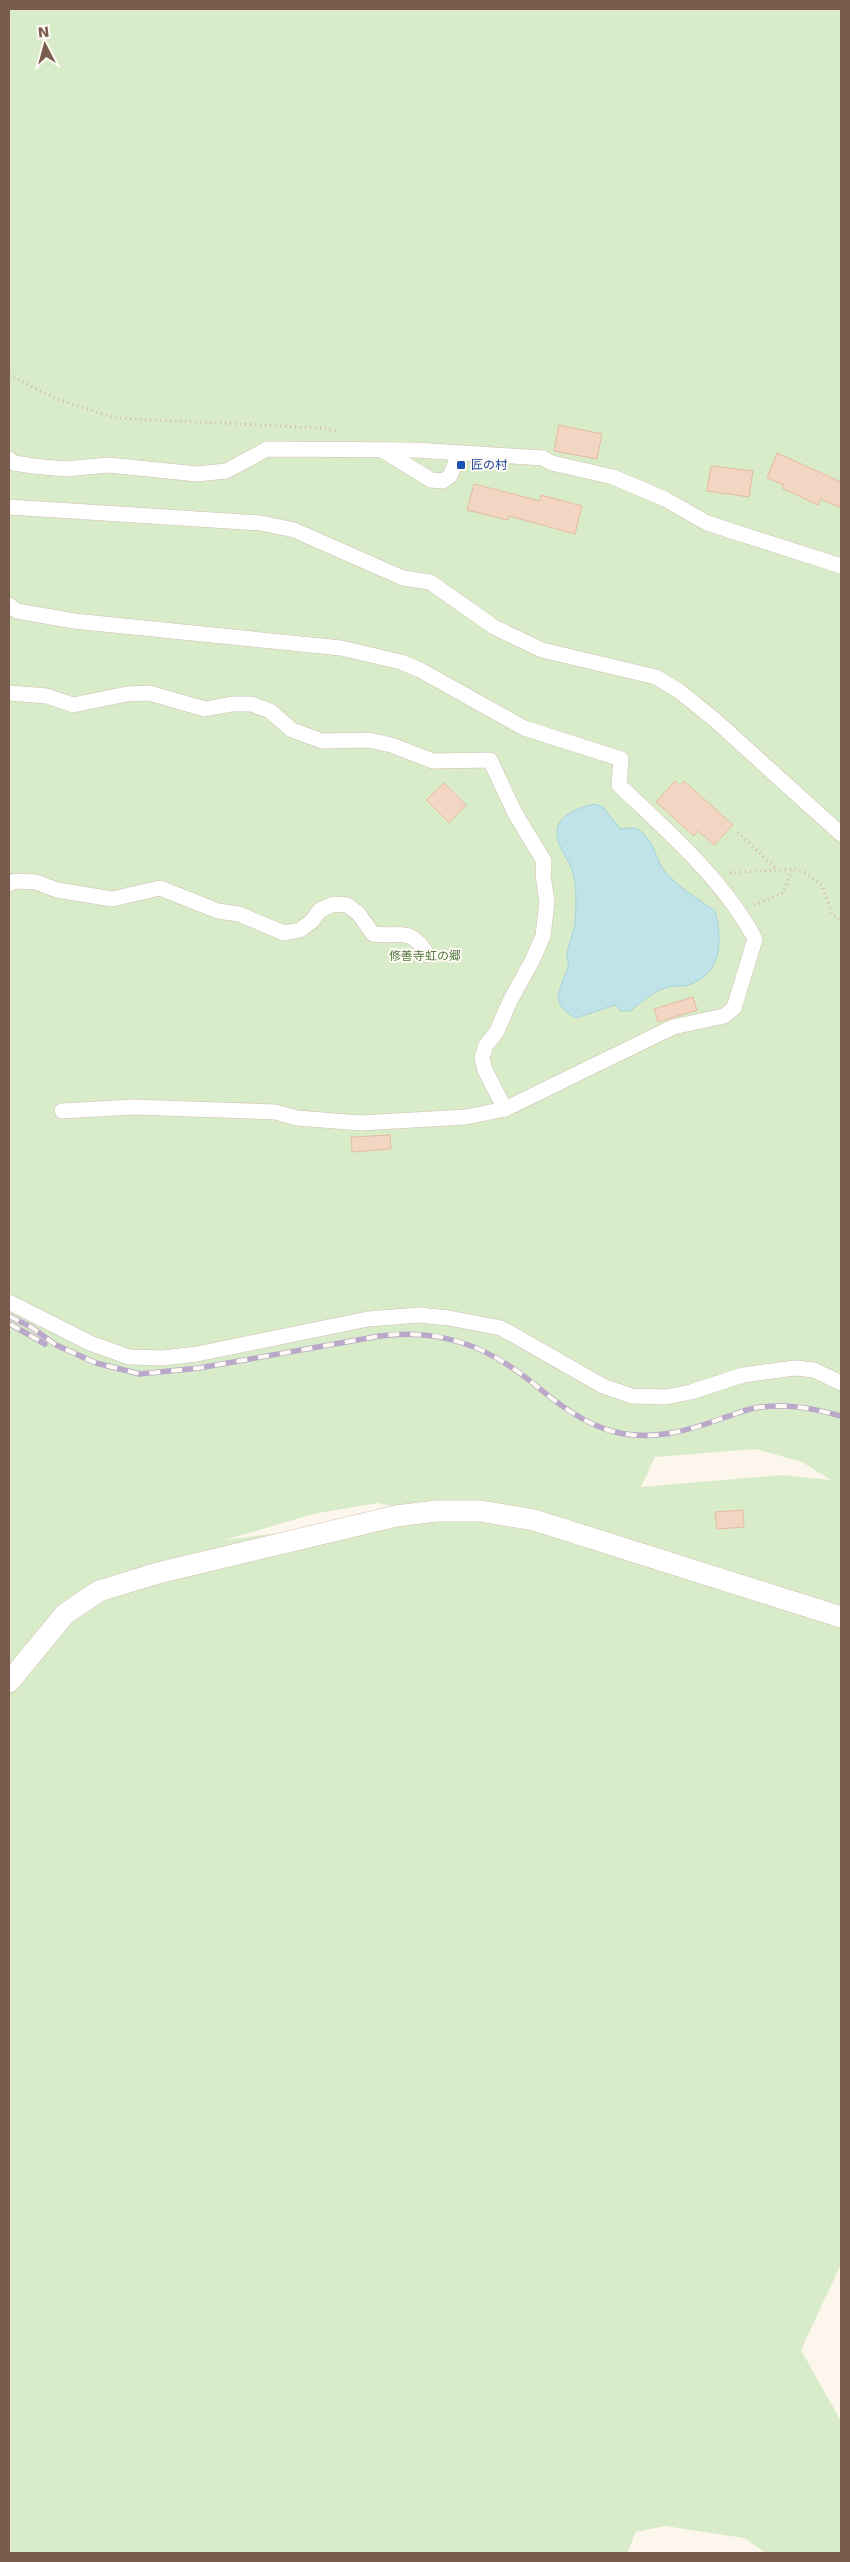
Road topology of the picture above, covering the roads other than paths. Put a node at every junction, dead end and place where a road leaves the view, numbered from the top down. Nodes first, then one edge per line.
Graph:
1 (384, 451) junction
2 (459, 454) junction
3 (9, 459) edge
4 (9, 507) edge
5 (841, 566) edge
6 (9, 605) edge
7 (9, 693) edge
8 (841, 834) edge
9 (9, 884) edge
10 (428, 955) dead end
11 (505, 1109) junction
12 (62, 1111) dead end
13 (9, 1302) edge
14 (841, 1383) edge
15 (841, 1617) edge
16 (9, 1682) edge

1 - 2 street
1 - 2 street
1 - 3 street
2 - 5 street
4 - 8 street
6 - 11 street
7 - 11 street
9 - 10 street
11 - 12 street
13 - 14 street
15 - 16 street

